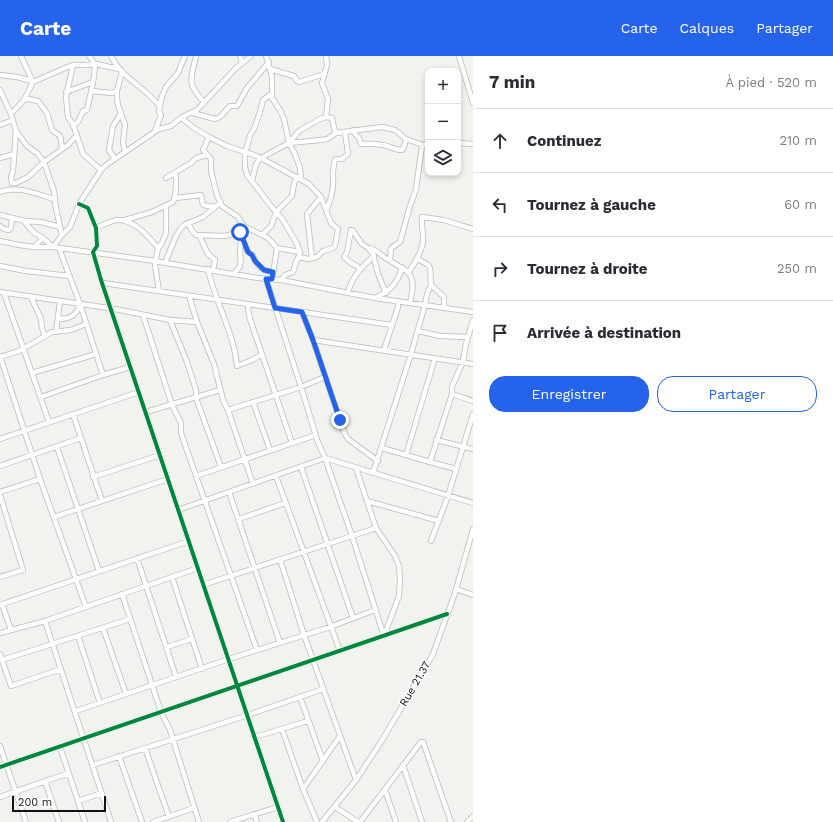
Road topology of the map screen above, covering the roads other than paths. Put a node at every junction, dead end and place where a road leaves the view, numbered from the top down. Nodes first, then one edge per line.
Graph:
1 (21, 56) edge
2 (111, 56) edge
3 (185, 56) edge
4 (196, 56) edge
5 (240, 56) edge
6 (251, 56) edge
7 (266, 56) edge
8 (326, 56) edge
9 (460, 56) edge
10 (91, 57) edge
11 (269, 62) junction
12 (95, 64) junction
13 (242, 64) junction
14 (73, 65) junction
15 (270, 68) junction
16 (121, 71) junction
17 (324, 74) junction
18 (0, 75) edge
19 (32, 82) junction
20 (93, 82) junction
21 (92, 91) junction
22 (117, 91) junction
23 (66, 92) junction
24 (1, 94) edge
25 (271, 94) junction
26 (24, 100) junction
27 (204, 102) junction
28 (473, 103) edge
29 (160, 106) junction
30 (192, 113) junction
31 (11, 114) junction
32 (121, 114) junction
33 (182, 117) junction
34 (326, 117) junction
35 (13, 120) junction
36 (0, 125) edge
37 (74, 126) junction
38 (353, 130) junction
39 (16, 131) junction
40 (155, 131) junction
41 (345, 132) junction
42 (336, 133) junction
43 (76, 136) junction
44 (209, 137) junction
45 (406, 139) junction
46 (289, 143) junction
47 (461, 143) edge
48 (473, 144) edge
49 (423, 145) joint
50 (62, 150) junction
51 (125, 152) junction
52 (245, 153) junction
53 (14, 154) junction
54 (207, 155) junction
55 (0, 158) edge
56 (115, 159) junction
57 (262, 159) junction
58 (44, 162) junction
59 (101, 170) junction
60 (175, 173) junction
61 (166, 178) dead end
62 (299, 178) junction
63 (252, 181) junction
64 (0, 192) edge
65 (320, 196) junction
66 (175, 198) junction
67 (54, 199) junction
68 (220, 203) junction
69 (79, 204) junction
70 (166, 206) junction
71 (215, 207) junction
72 (326, 211) junction
73 (277, 213) junction
74 (0, 215) edge
75 (12, 218) junction
76 (125, 220) junction
77 (24, 221) junction
78 (188, 223) junction
79 (0, 226) edge
80 (244, 226) junction
81 (60, 228) junction
82 (96, 228) junction
83 (473, 229) edge
84 (240, 232) junction
85 (62, 235) junction
86 (199, 235) junction
87 (262, 235) junction
88 (43, 238) junction
89 (242, 238) junction
90 (0, 241) edge
91 (34, 247) junction
92 (53, 247) junction
93 (59, 248) junction
94 (158, 248) junction
95 (277, 248) junction
96 (368, 248) junction
97 (93, 252) junction
98 (299, 255) junction
99 (374, 256) junction
100 (312, 258) junction
101 (390, 260) junction
102 (417, 260) junction
103 (156, 261) junction
104 (165, 263) junction
105 (0, 266) edge
106 (402, 267) junction
107 (211, 269) junction
108 (360, 270) junction
109 (273, 272) junction
110 (408, 272) junction
111 (234, 274) junction
112 (69, 276) junction
113 (269, 279) junction
114 (280, 280) junction
115 (103, 283) junction
116 (431, 284) junction
117 (159, 291) junction
118 (2, 292) edge
119 (348, 293) junction
120 (386, 293) junction
121 (188, 296) junction
122 (31, 297) junction
123 (375, 298) junction
124 (218, 300) junction
125 (60, 301) junction
126 (398, 301) junction
127 (410, 303) junction
128 (80, 304) junction
129 (249, 304) junction
130 (425, 305) junction
131 (275, 308) junction
132 (444, 308) junction
133 (111, 309) junction
134 (302, 312) junction
135 (473, 312) edge
136 (143, 315) junction
137 (58, 317) junction
138 (170, 320) junction
139 (473, 320) edge
140 (197, 322) junction
141 (86, 324) junction
142 (392, 325) junction
143 (418, 331) junction
144 (56, 332) junction
145 (45, 336) junction
146 (468, 337) junction
147 (313, 340) junction
148 (24, 348) junction
149 (384, 350) junction
150 (96, 354) junction
151 (262, 354) junction
152 (411, 354) junction
153 (0, 357) edge
154 (435, 358) junction
155 (462, 362) junction
156 (473, 364) edge
157 (130, 367) junction
158 (32, 373) junction
159 (103, 375) junction
160 (325, 377) junction
161 (301, 387) junction
162 (220, 390) junction
163 (139, 392) junction
164 (452, 394) junction
165 (276, 395) junction
166 (41, 398) junction
167 (196, 398) junction
168 (473, 401) edge
169 (253, 402) junction
170 (172, 405) junction
171 (228, 410) junction
172 (146, 412) junction
173 (73, 414) junction
174 (473, 414) edge
175 (49, 422) junction
176 (24, 430) junction
177 (316, 435) junction
178 (81, 438) junction
179 (0, 439) edge
180 (436, 440) junction
181 (292, 442) junction
182 (463, 446) junction
183 (57, 447) junction
184 (382, 448) junction
185 (473, 449) edge
186 (270, 450) junction
187 (160, 455) junction
188 (406, 455) junction
189 (33, 456) junction
190 (325, 458) junction
191 (245, 459) junction
192 (378, 461) junction
193 (430, 462) junction
194 (0, 466) edge
195 (221, 467) junction
196 (301, 467) junction
197 (356, 468) junction
198 (456, 469) junction
199 (374, 473) junction
200 (196, 476) junction
201 (276, 476) junction
202 (94, 477) junction
203 (40, 479) junction
204 (168, 479) junction
205 (253, 484) junction
206 (229, 492) junction
207 (0, 494) edge
208 (448, 496) junction
209 (102, 501) junction
210 (204, 501) junction
211 (367, 501) junction
212 (286, 503) junction
213 (473, 503) edge
214 (78, 509) junction
215 (178, 510) junction
216 (54, 517) junction
217 (239, 519) junction
218 (439, 521) junction
219 (376, 528) junction
220 (473, 529) edge
221 (352, 536) junction
222 (189, 541) junction
223 (431, 541) dead end
224 (327, 544) junction
225 (303, 552) junction
226 (137, 558) junction
227 (280, 559) junction
228 (254, 567) junction
229 (198, 568) junction
230 (99, 571) junction
231 (230, 575) junction
232 (0, 577) edge
233 (172, 577) junction
234 (76, 579) junction
235 (203, 585) junction
236 (147, 586) junction
237 (456, 589) junction
238 (122, 594) junction
239 (473, 595) edge
240 (1, 605) edge
241 (86, 607) junction
242 (375, 610) junction
243 (447, 614) junction
244 (353, 618) junction
245 (130, 619) junction
246 (45, 621) junction
247 (330, 627) junction
248 (103, 628) junction
249 (11, 630) junction
250 (0, 633) edge
251 (304, 635) junction
252 (78, 636) junction
253 (384, 636) junction
254 (192, 639) junction
255 (280, 643) junction
256 (53, 645) junction
257 (167, 648) junction
258 (257, 650) junction
259 (340, 651) junction
260 (0, 654) edge
261 (228, 659) junction
262 (2, 660) junction
263 (313, 660) junction
264 (61, 669) junction
265 (202, 669) junction
266 (176, 677) junction
267 (152, 686) junction
268 (237, 686) junction
269 (323, 689) junction
270 (126, 694) junction
271 (300, 697) junction
272 (100, 703) junction
273 (76, 711) junction
274 (161, 712) junction
275 (248, 715) junction
276 (308, 721) junction
277 (282, 729) junction
278 (340, 736) junction
279 (255, 737) junction
280 (85, 738) junction
281 (172, 739) junction
282 (0, 746) edge
283 (60, 747) junction
284 (145, 748) junction
285 (119, 756) junction
286 (323, 761) junction
287 (7, 765) junction
288 (93, 765) junction
289 (403, 765) junction
290 (0, 768) edge
291 (69, 773) junction
292 (356, 780) junction
293 (45, 782) junction
294 (304, 789) junction
295 (385, 790) junction
296 (16, 792) junction
297 (102, 793) junction
298 (0, 797) edge
299 (78, 801) junction
300 (335, 807) junction
301 (194, 808) junction
302 (278, 808) junction
303 (254, 814) junction
304 (473, 816) edge
305 (169, 817) junction
306 (26, 822) edge
307 (59, 822) edge
308 (85, 822) edge
309 (111, 822) edge
310 (142, 822) edge
311 (153, 822) edge
312 (199, 822) edge
313 (230, 822) edge
314 (256, 822) edge
315 (283, 822) edge
316 (317, 822) edge
317 (322, 822) edge
318 (359, 822) edge
319 (396, 822) edge
320 (422, 822) edge
321 (451, 822) edge
322 (467, 822) edge

1 - 19 street
2 - 16 street
3 - 29 street
4 - 27 street
5 - 13 street
6 - 13 street
7 - 11 street
8 - 17 street
9 - 28 street
10 - 12 street
11 - 15 street
11 - 30 street
12 - 14 street
12 - 16 street
12 - 20 street
13 - 27 street
14 - 19 street
14 - 23 street
15 - 17 street
15 - 25 street
16 - 22 street
16 - 29 street
17 - 34 street
18 - 19 street
19 - 26 street
20 - 21 street
20 - 23 street
21 - 22 street
21 - 37 street
22 - 32 street
23 - 37 street
24 - 31 street
25 - 46 street
25 - 52 street
26 - 31 street
26 - 50 street
27 - 30 street
29 - 40 street
30 - 33 street
31 - 35 street
32 - 51 street
32 - 56 street
33 - 40 street
33 - 44 street
34 - 42 street
34 - 46 street
35 - 36 street
35 - 39 street
37 - 43 street
38 - 41 street
38 - 45 street
38 - 45 street
39 - 53 street
39 - 58 street
40 - 51 street
41 - 42 street
41 - 72 street
42 - 46 street
43 - 50 street
43 - 59 street
44 - 52 street
44 - 54 street
45 - 49 street
46 - 57 street
46 - 62 street
47 - 48 street
49 - 101 street
50 - 58 street
51 - 56 street
52 - 57 street
52 - 63 street
53 - 55 street
53 - 58 street
54 - 60 street
54 - 68 street
56 - 59 street
57 - 62 street
57 - 63 street
58 - 67 street
59 - 69 street
60 - 61 street
60 - 66 street
62 - 65 street
62 - 73 street
63 - 73 street
64 - 67 street
65 - 72 street
65 - 100 street
66 - 70 street
66 - 71 street
67 - 81 street
68 - 71 street
68 - 80 street
69 - 82 street
69 - 85 street
70 - 76 street
70 - 94 street
71 - 78 street
72 - 100 street
73 - 87 street
73 - 98 street
74 - 75 street
75 - 77 street
75 - 79 street
76 - 82 street
76 - 94 street
77 - 81 street
77 - 88 street
78 - 86 street
78 - 104 street
80 - 84 street
80 - 87 street
81 - 85 street
82 - 97 street
83 - 102 street
84 - 86 street
84 - 89 street
85 - 92 street
86 - 107 street
87 - 95 street
88 - 91 street
88 - 92 street
89 - 109 street
89 - 111 street
90 - 91 street
91 - 92 street
92 - 93 street
93 - 97 street
93 - 112 street
94 - 103 street
95 - 98 street
95 - 109 street
96 - 99 street
96 - 101 street
96 - 108 street
97 - 103 street
97 - 115 street
98 - 100 street
98 - 114 street
99 - 108 street
99 - 120 street
101 - 106 street
102 - 110 street
102 - 116 street
103 - 104 street
103 - 117 street
104 - 107 street
105 - 112 street
106 - 110 street
106 - 120 street
107 - 111 street
107 - 124 street
108 - 119 street
109 - 113 street
110 - 127 street
111 - 113 street
112 - 128 street
113 - 114 street
113 - 131 street
114 - 119 street
115 - 117 street
115 - 133 street
116 - 130 street
116 - 132 street
117 - 121 street
118 - 122 street
118 - 148 street
119 - 123 street
120 - 123 street
121 - 124 street
121 - 140 street
122 - 125 street
122 - 145 street
123 - 126 street
124 - 129 street
124 - 151 street
125 - 128 street
125 - 137 street
126 - 127 street
126 - 142 street
127 - 130 street
128 - 133 street
128 - 137 street
128 - 141 street
129 - 131 street
129 - 151 street
130 - 132 street
130 - 143 street
131 - 134 street
131 - 161 street
132 - 135 street
133 - 136 street
133 - 157 street
134 - 142 street
134 - 147 street
136 - 138 street
136 - 170 street
137 - 144 street
138 - 140 street
138 - 167 street
139 - 146 street
140 - 162 street
141 - 144 street
141 - 150 street
142 - 149 street
143 - 146 street
143 - 152 street
144 - 145 street
145 - 148 street
146 - 155 street
147 - 149 street
147 - 160 street
148 - 153 street
148 - 158 street
149 - 152 street
150 - 158 street
150 - 159 street
151 - 165 street
152 - 154 street
152 - 184 street
153 - 176 street
154 - 155 street
154 - 188 street
155 - 156 street
155 - 164 street
157 - 159 street
157 - 163 street
158 - 166 street
159 - 166 street
160 - 161 street
160 - 192 street
161 - 165 street
161 - 177 street
162 - 167 street
162 - 171 street
163 - 172 street
163 - 173 street
164 - 168 street
164 - 180 street
165 - 169 street
165 - 181 street
166 - 175 street
167 - 170 street
167 - 195 street
169 - 171 street
169 - 186 street
170 - 172 street
170 - 200 street
171 - 191 street
172 - 187 street
173 - 175 street
173 - 178 street
174 - 182 street
175 - 176 street
176 - 179 street
176 - 189 street
177 - 181 street
177 - 190 street
178 - 183 street
178 - 202 street
180 - 182 street
180 - 193 street
181 - 186 street
182 - 185 street
182 - 198 street
183 - 189 street
183 - 214 street
184 - 188 street
184 - 192 street
186 - 191 street
187 - 202 street
187 - 204 street
188 - 193 street
189 - 194 street
189 - 203 street
190 - 196 street
190 - 197 street
190 - 221 street
191 - 195 street
191 - 205 street
192 - 199 street
193 - 198 street
195 - 200 street
196 - 201 street
196 - 224 street
197 - 199 street
197 - 211 street
198 - 208 street
199 - 208 street
200 - 210 street
201 - 205 street
201 - 212 street
202 - 209 street
203 - 207 street
203 - 216 street
204 - 209 street
204 - 215 street
205 - 206 street
206 - 210 street
206 - 217 street
207 - 232 street
208 - 213 street
208 - 218 street
209 - 214 street
210 - 215 street
210 - 231 street
211 - 218 street
211 - 219 street
212 - 217 street
212 - 225 street
214 - 216 street
214 - 230 street
215 - 222 street
216 - 234 street
217 - 228 street
218 - 223 street
219 - 221 street
219 - 253 street
220 - 237 street, Rue 21.37
221 - 224 street
221 - 242 street
222 - 226 street
222 - 229 street
224 - 225 street
224 - 244 street
225 - 227 street
225 - 247 street
226 - 230 street
226 - 236 street
227 - 228 street
227 - 251 street
228 - 231 street
228 - 255 street
229 - 233 street
229 - 235 street
230 - 234 street
231 - 235 street
231 - 258 street
233 - 236 street
233 - 254 street
234 - 240 street
234 - 241 street
235 - 261 street
236 - 238 street
236 - 257 street
237 - 239 street
237 - 243 street, Rue 21.37
238 - 241 street
238 - 245 street
240 - 249 street
241 - 246 street
242 - 244 street
242 - 253 street
243 - 253 street
243 - 292 street, Rue 21.37
244 - 247 street
245 - 248 street
245 - 267 street
246 - 249 street
246 - 256 street
247 - 251 street
247 - 259 street
248 - 252 street
248 - 270 street
249 - 250 street
251 - 255 street
251 - 263 street
252 - 256 street
252 - 272 street
253 - 259 street
254 - 257 street
254 - 265 street
255 - 258 street
256 - 262 street
256 - 264 street
257 - 266 street
258 - 261 street
259 - 263 street
260 - 262 street
261 - 265 street
261 - 268 street
262 - 264 street
263 - 268 street
263 - 269 street
264 - 273 street
265 - 266 street
266 - 267 street
267 - 270 street
267 - 274 street
268 - 274 street
268 - 275 street
269 - 271 street
269 - 278 street
270 - 272 street
271 - 275 street
271 - 276 street
272 - 273 street
273 - 280 street
274 - 280 street
274 - 281 street
275 - 279 street
275 - 281 street
276 - 277 street
276 - 286 street
277 - 279 street
277 - 294 street
278 - 286 street
278 - 292 street
279 - 302 street
280 - 283 street
280 - 288 street
281 - 284 street
281 - 301 street
282 - 287 street
283 - 287 street
283 - 291 street
284 - 285 street
284 - 305 street
285 - 288 street
285 - 310 street
286 - 294 street
287 - 290 street
287 - 296 street
288 - 297 street
289 - 295 street
289 - 320 street
289 - 321 street
291 - 293 street
291 - 299 street
292 - 300 street, Rue 21.37
293 - 296 street
293 - 307 street
294 - 316 street
295 - 318 street
295 - 319 street
296 - 298 street
296 - 306 street
297 - 299 street
297 - 309 street
299 - 308 street
300 - 317 street, Rue 21.37
300 - 318 street
301 - 305 street
301 - 312 street
302 - 303 street
302 - 315 street
303 - 313 street
303 - 314 street
304 - 322 street
305 - 311 street

